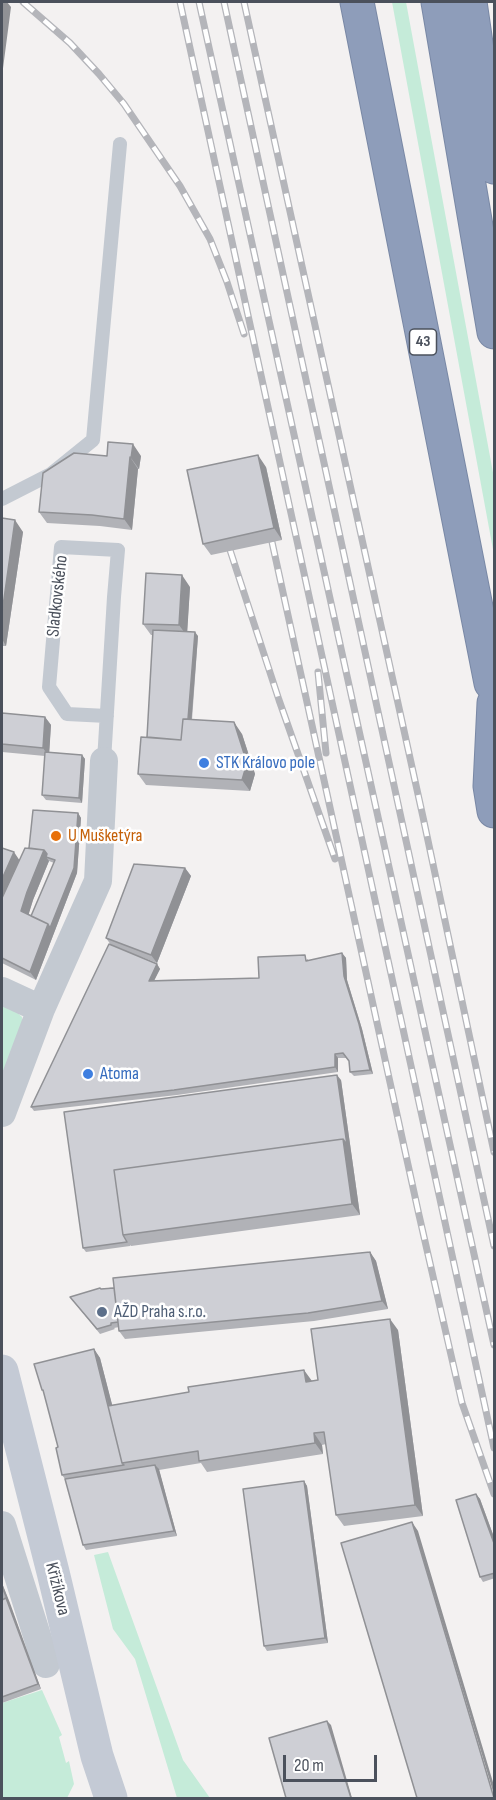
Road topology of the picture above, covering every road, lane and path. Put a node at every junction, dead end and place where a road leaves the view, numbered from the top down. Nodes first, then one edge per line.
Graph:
1 (357, 2) edge
2 (438, 2) edge
3 (470, 2) edge
4 (120, 144) dead end
5 (495, 167) edge
6 (495, 332) edge
7 (2, 499) edge
8 (493, 693) edge
9 (106, 716) junction
10 (104, 760) joint
11 (495, 811) edge
12 (2, 991) edge
13 (41, 1009) junction
14 (2, 1113) edge
15 (2, 1378) edge
16 (2, 1525) edge
17 (46, 1664) dead end
18 (111, 1798) edge

1 - 8 highway, 43
2 - 6 highway
3 - 5 highway
4 - 7 lane
8 - 11 highway, 43
9 - 9 lane, Sladkovského
9 - 10 lane, Sladkovského
10 - 13 street, Sladkovského
12 - 13 street
13 - 14 street, Sladkovského
15 - 18 street, Křižíkova
16 - 17 street, Křižíkova

